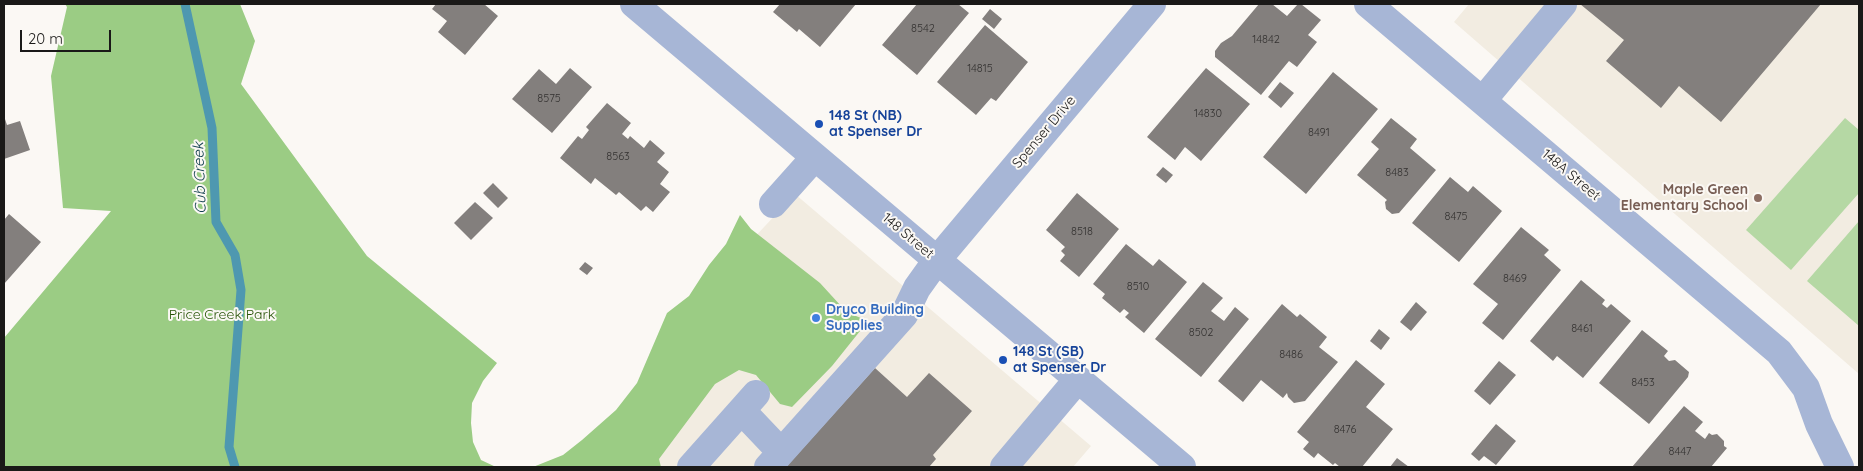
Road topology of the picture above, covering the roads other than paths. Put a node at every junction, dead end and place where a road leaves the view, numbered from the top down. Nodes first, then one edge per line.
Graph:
1 (634, 4) edge
2 (1152, 4) edge
3 (1368, 4) edge
4 (1563, 4) edge
5 (1483, 100) junction
6 (815, 157) junction
7 (773, 204) dead end
8 (937, 260) junction
9 (1078, 379) junction
10 (775, 460) edge
11 (691, 467) edge
12 (1004, 467) edge
13 (1182, 467) edge
14 (1840, 467) edge

1 - 6 street, 148 Street
2 - 8 street, Spenser Drive
3 - 5 street, 148A Street
4 - 5 street
5 - 14 street, 148A Street
6 - 7 street
6 - 8 street, 148 Street
8 - 9 street, 148 Street
8 - 10 street, Spenser Drive
9 - 12 street
9 - 13 street, 148 Street
10 - 11 street

